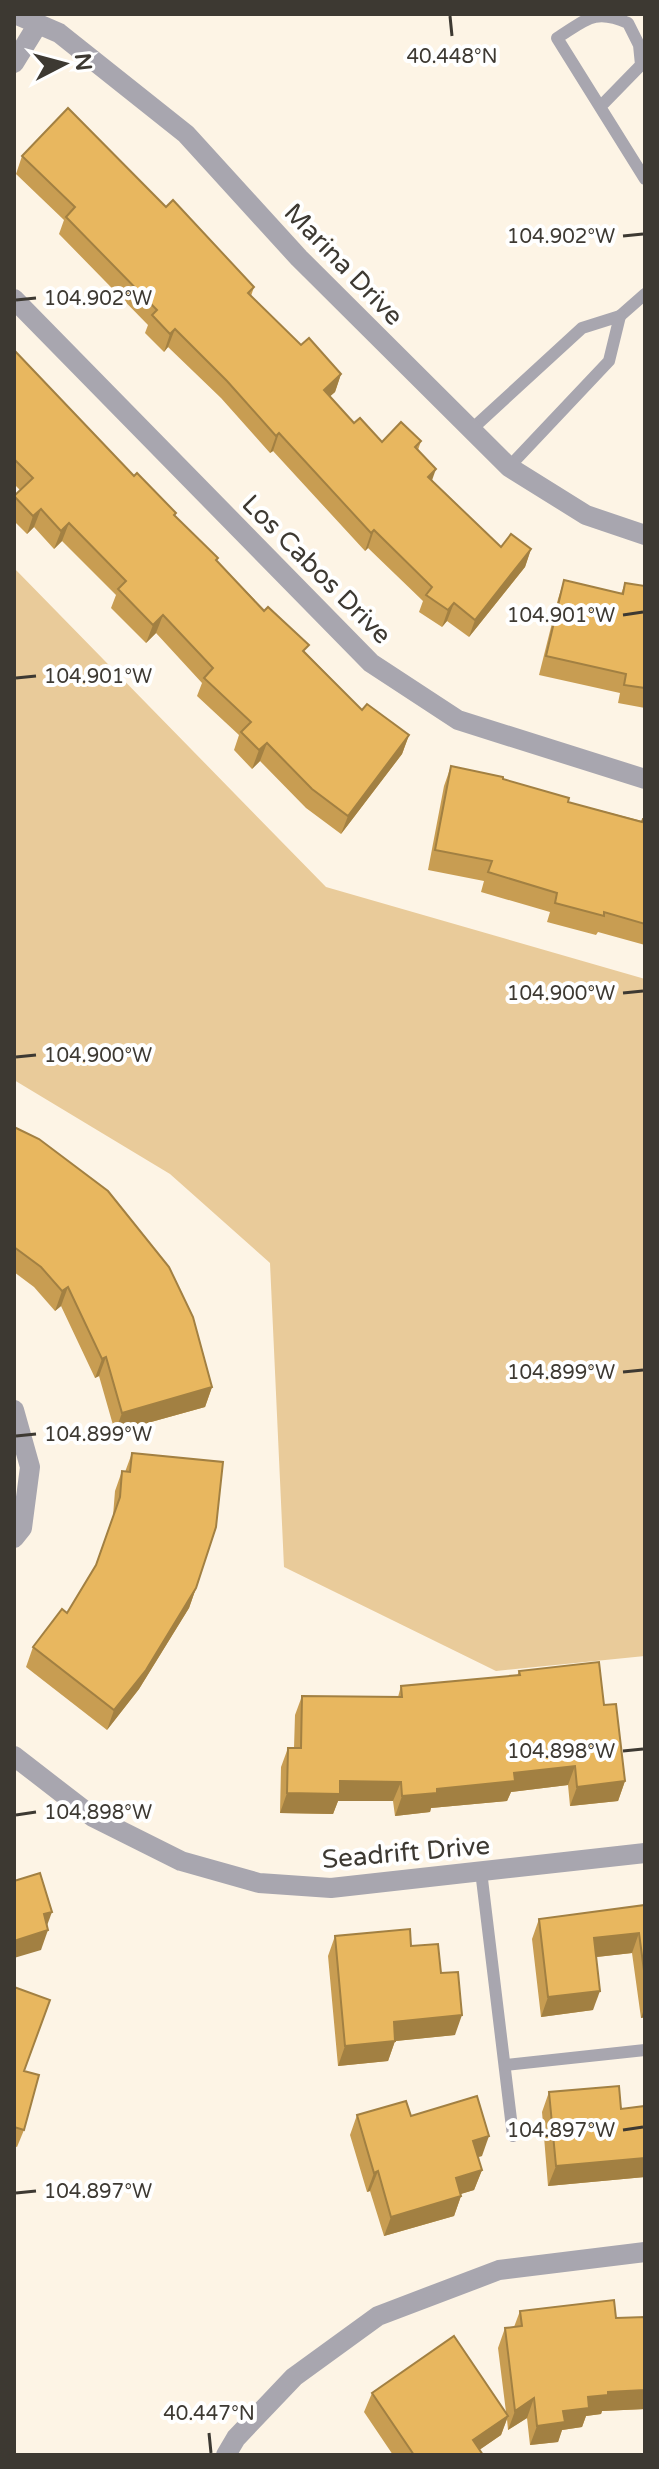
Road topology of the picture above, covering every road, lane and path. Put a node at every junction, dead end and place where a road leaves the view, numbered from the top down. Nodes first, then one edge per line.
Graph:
1 (15, 14) edge
2 (41, 19) edge
3 (14, 63) edge
4 (600, 107) junction
5 (645, 179) edge
6 (645, 294) edge
7 (14, 299) edge
8 (620, 316) junction
9 (472, 429) junction
10 (509, 467) junction
11 (645, 535) edge
12 (645, 779) edge
13 (14, 1410) edge
14 (14, 1538) edge
15 (14, 1756) edge
16 (645, 1853) edge
17 (481, 1871) junction
18 (645, 2050) edge
19 (505, 2065) junction
20 (513, 2136) dead end
21 (645, 2252) edge
22 (226, 2455) edge

1 - 2 street, Marina Drive
2 - 3 street
2 - 9 street, Marina Drive
4 - 4 lane
4 - 5 lane
6 - 8 lane
7 - 12 street, Los Cabos Drive
8 - 9 lane
8 - 10 lane
9 - 10 street, Marina Drive
10 - 11 street, Marina Drive
13 - 14 street
15 - 17 street, Seadrift Drive
16 - 17 street, Seadrift Drive
17 - 19 lane
18 - 19 lane
19 - 20 lane
21 - 22 street

